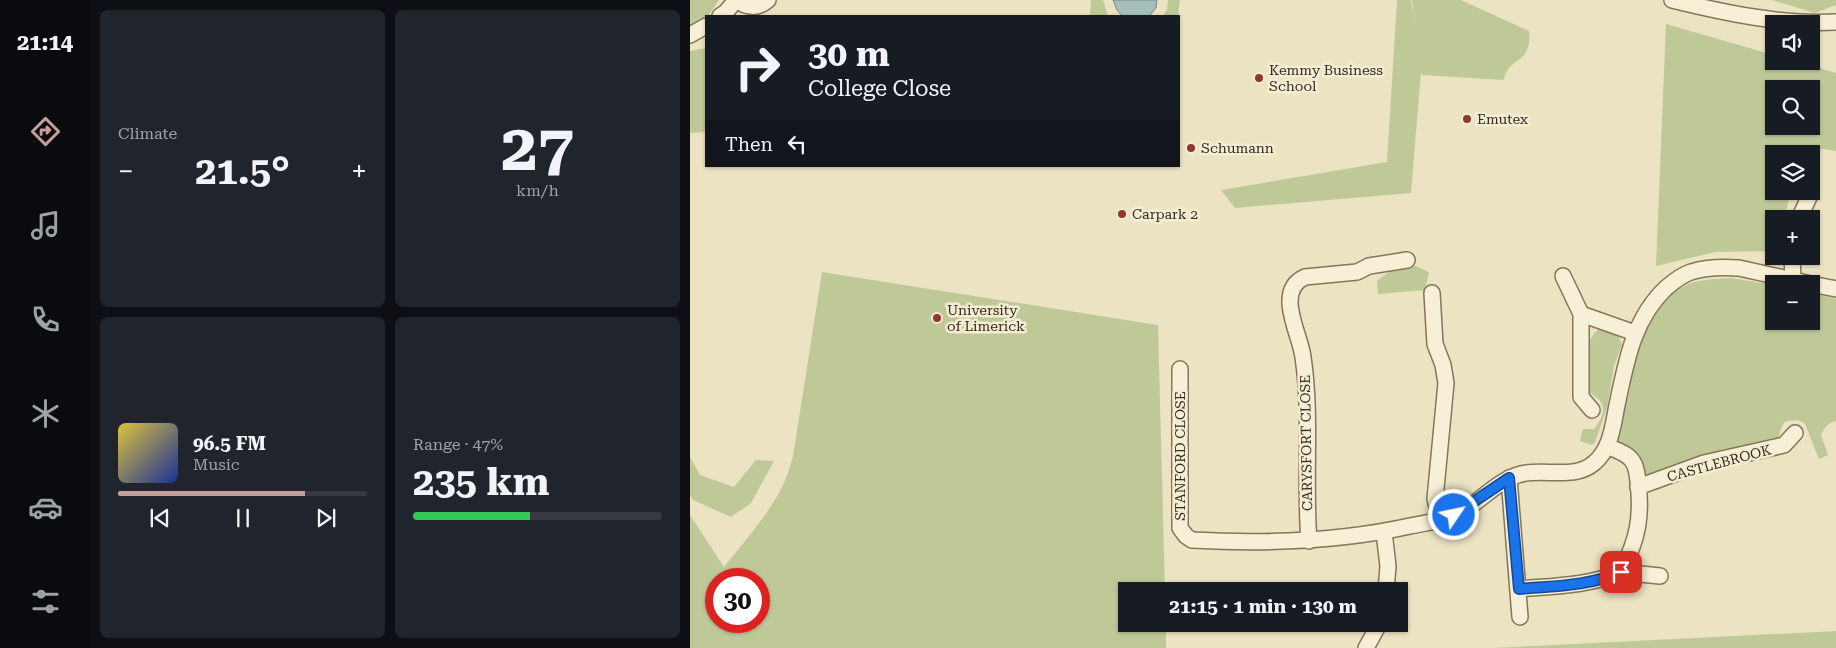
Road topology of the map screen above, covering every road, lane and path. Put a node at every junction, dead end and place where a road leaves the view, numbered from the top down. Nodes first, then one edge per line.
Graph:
1 (736, 0) edge
2 (768, 0) edge
3 (1672, 0) edge
4 (722, 15) edge
5 (1836, 22) edge
6 (705, 27) edge
7 (690, 35) edge
8 (1407, 260) dead end
9 (1770, 275) edge
10 (1563, 276) dead end
11 (1820, 286) edge
12 (1836, 289) edge
13 (1432, 293) dead end
14 (1581, 314) junction
15 (1635, 333) junction
16 (1180, 369) dead end
17 (1592, 410) dead end
18 (1795, 433) dead end
19 (1607, 446) junction
20 (1509, 478) junction
21 (1638, 487) junction
22 (1440, 519) junction
23 (1384, 532) junction
24 (1309, 541) junction
25 (1621, 572) junction
26 (1660, 576) dead end
27 (1387, 582) edge
28 (1519, 589) junction
29 (1520, 617) dead end
30 (1375, 632) edge
31 (1366, 648) edge

1 - 2 street
1 - 4 street
3 - 5 street
6 - 7 street
8 - 24 street, CARYSFORT CLOSE
9 - 15 street
10 - 14 street
11 - 12 street
13 - 22 street
14 - 15 street
14 - 17 street
15 - 19 street
16 - 24 street, STANFORD CLOSE
18 - 21 street, CASTLEBROOK
19 - 20 street, STANFORD CLOSE
19 - 21 street
20 - 22 street, STANFORD CLOSE
20 - 28 street
21 - 25 street
22 - 23 street, STANFORD CLOSE
23 - 24 street, STANFORD CLOSE
23 - 27 street
25 - 26 street
25 - 28 street
28 - 29 street
30 - 31 street

